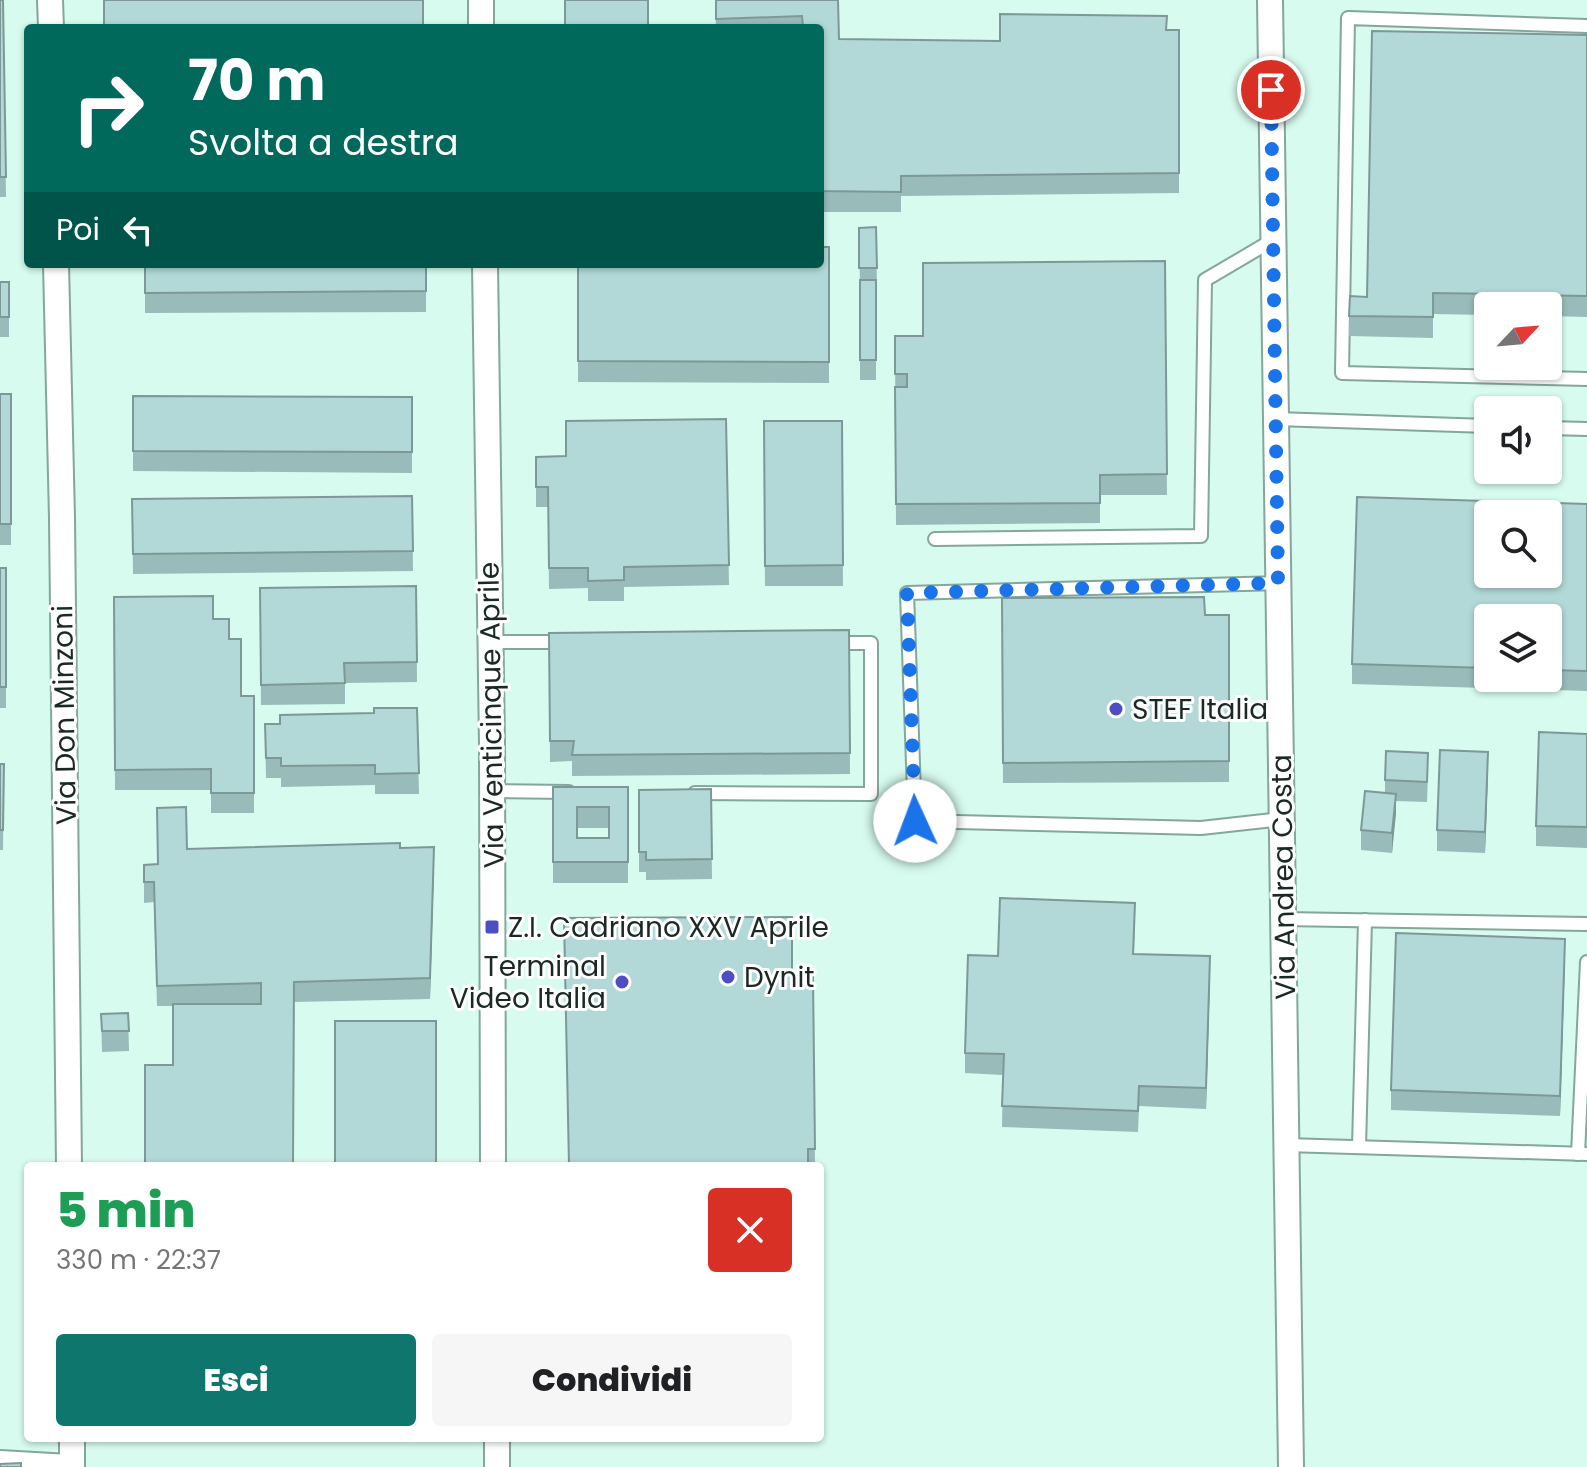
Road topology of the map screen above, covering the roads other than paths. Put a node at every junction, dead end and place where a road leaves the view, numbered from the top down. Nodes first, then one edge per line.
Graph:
1 (50, 0) edge
2 (481, 0) edge
3 (1270, 0) edge
4 (51, 24) edge
5 (481, 24) edge
6 (1587, 26) edge
7 (1273, 240) junction
8 (56, 268) edge
9 (485, 268) edge
10 (1587, 379) edge
11 (1276, 419) junction
12 (1474, 426) edge
13 (1562, 428) edge
14 (1587, 429) edge
15 (935, 539) dead end
16 (1278, 583) junction
17 (490, 642) junction
18 (569, 642) edge
19 (823, 643) edge
20 (492, 791) junction
21 (587, 792) edge
22 (682, 793) edge
23 (1282, 819) junction
24 (1283, 919) junction
25 (1365, 920) junction
26 (1587, 924) edge
27 (1587, 962) edge
28 (1286, 1145) junction
29 (1359, 1147) junction
30 (1583, 1154) edge
31 (69, 1162) edge
32 (493, 1162) edge
33 (72, 1442) edge
34 (497, 1442) edge
35 (0, 1463) edge
36 (71, 1467) edge
37 (497, 1467) edge
38 (1291, 1467) edge

1 - 4 street
2 - 5 street
3 - 7 street, Via Andrea Costa
6 - 10 lane
7 - 11 street, Via Andrea Costa
7 - 15 lane
8 - 31 street, Via Don Minzoni
9 - 17 street, Via Venticinque Aprile
11 - 12 lane
11 - 16 street, Via Andrea Costa
13 - 14 lane
16 - 23 street, Via Andrea Costa
16 - 23 lane
17 - 18 lane
17 - 20 street, Via Venticinque Aprile
19 - 22 lane
20 - 21 lane
20 - 32 street, Via Venticinque Aprile
23 - 24 street, Via Andrea Costa
24 - 25 lane
24 - 28 street, Via Andrea Costa
25 - 26 lane
25 - 29 lane
27 - 30 lane
28 - 29 lane
28 - 38 street, Via Andrea Costa
29 - 30 lane
33 - 36 street
34 - 37 street
35 - 36 street

